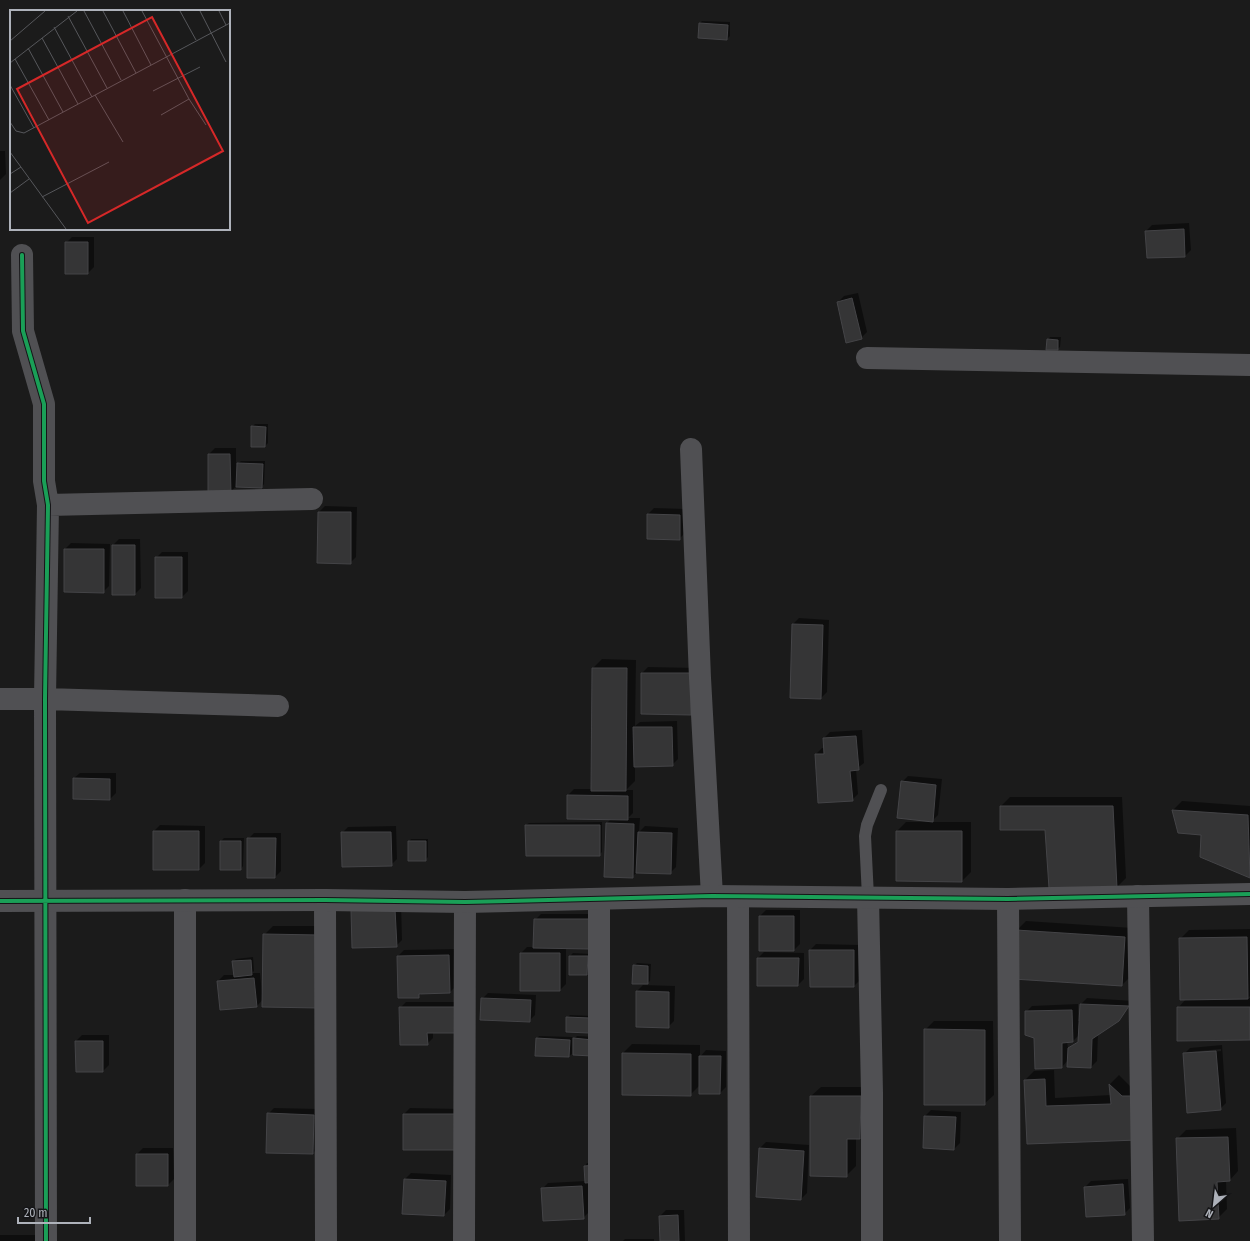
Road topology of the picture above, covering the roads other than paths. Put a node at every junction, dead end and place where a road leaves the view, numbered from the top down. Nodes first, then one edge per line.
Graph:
1 (22, 255) dead end
2 (867, 358) dead end
3 (1250, 365) edge
4 (691, 449) dead end
5 (312, 499) dead end
6 (48, 505) junction
7 (45, 698) junction
8 (0, 699) edge
9 (278, 706) dead end
10 (881, 790) dead end
11 (1250, 894) edge
12 (712, 896) junction
13 (1138, 896) junction
14 (738, 897) junction
15 (868, 897) junction
16 (599, 899) junction
17 (1008, 899) junction
18 (45, 900) junction
19 (185, 900) junction
20 (325, 900) junction
21 (0, 901) edge
22 (465, 902) junction
23 (46, 1241) edge
24 (185, 1241) edge
25 (326, 1241) edge
26 (464, 1241) edge
27 (599, 1241) edge
28 (739, 1241) edge
29 (872, 1241) edge
30 (1010, 1241) edge
31 (1143, 1241) edge

1 - 6 street
2 - 3 street
4 - 12 street
5 - 6 street
6 - 7 street
7 - 8 street
7 - 9 street
7 - 18 street
10 - 15 lane
11 - 13 street
12 - 14 street
12 - 16 street
13 - 17 street
13 - 31 street
14 - 15 street
14 - 28 street
15 - 17 street
15 - 29 street
16 - 22 street
16 - 27 street
17 - 30 street
18 - 19 street
18 - 21 street
18 - 23 street
19 - 20 street
19 - 24 street
20 - 22 street
20 - 25 street
22 - 26 street

